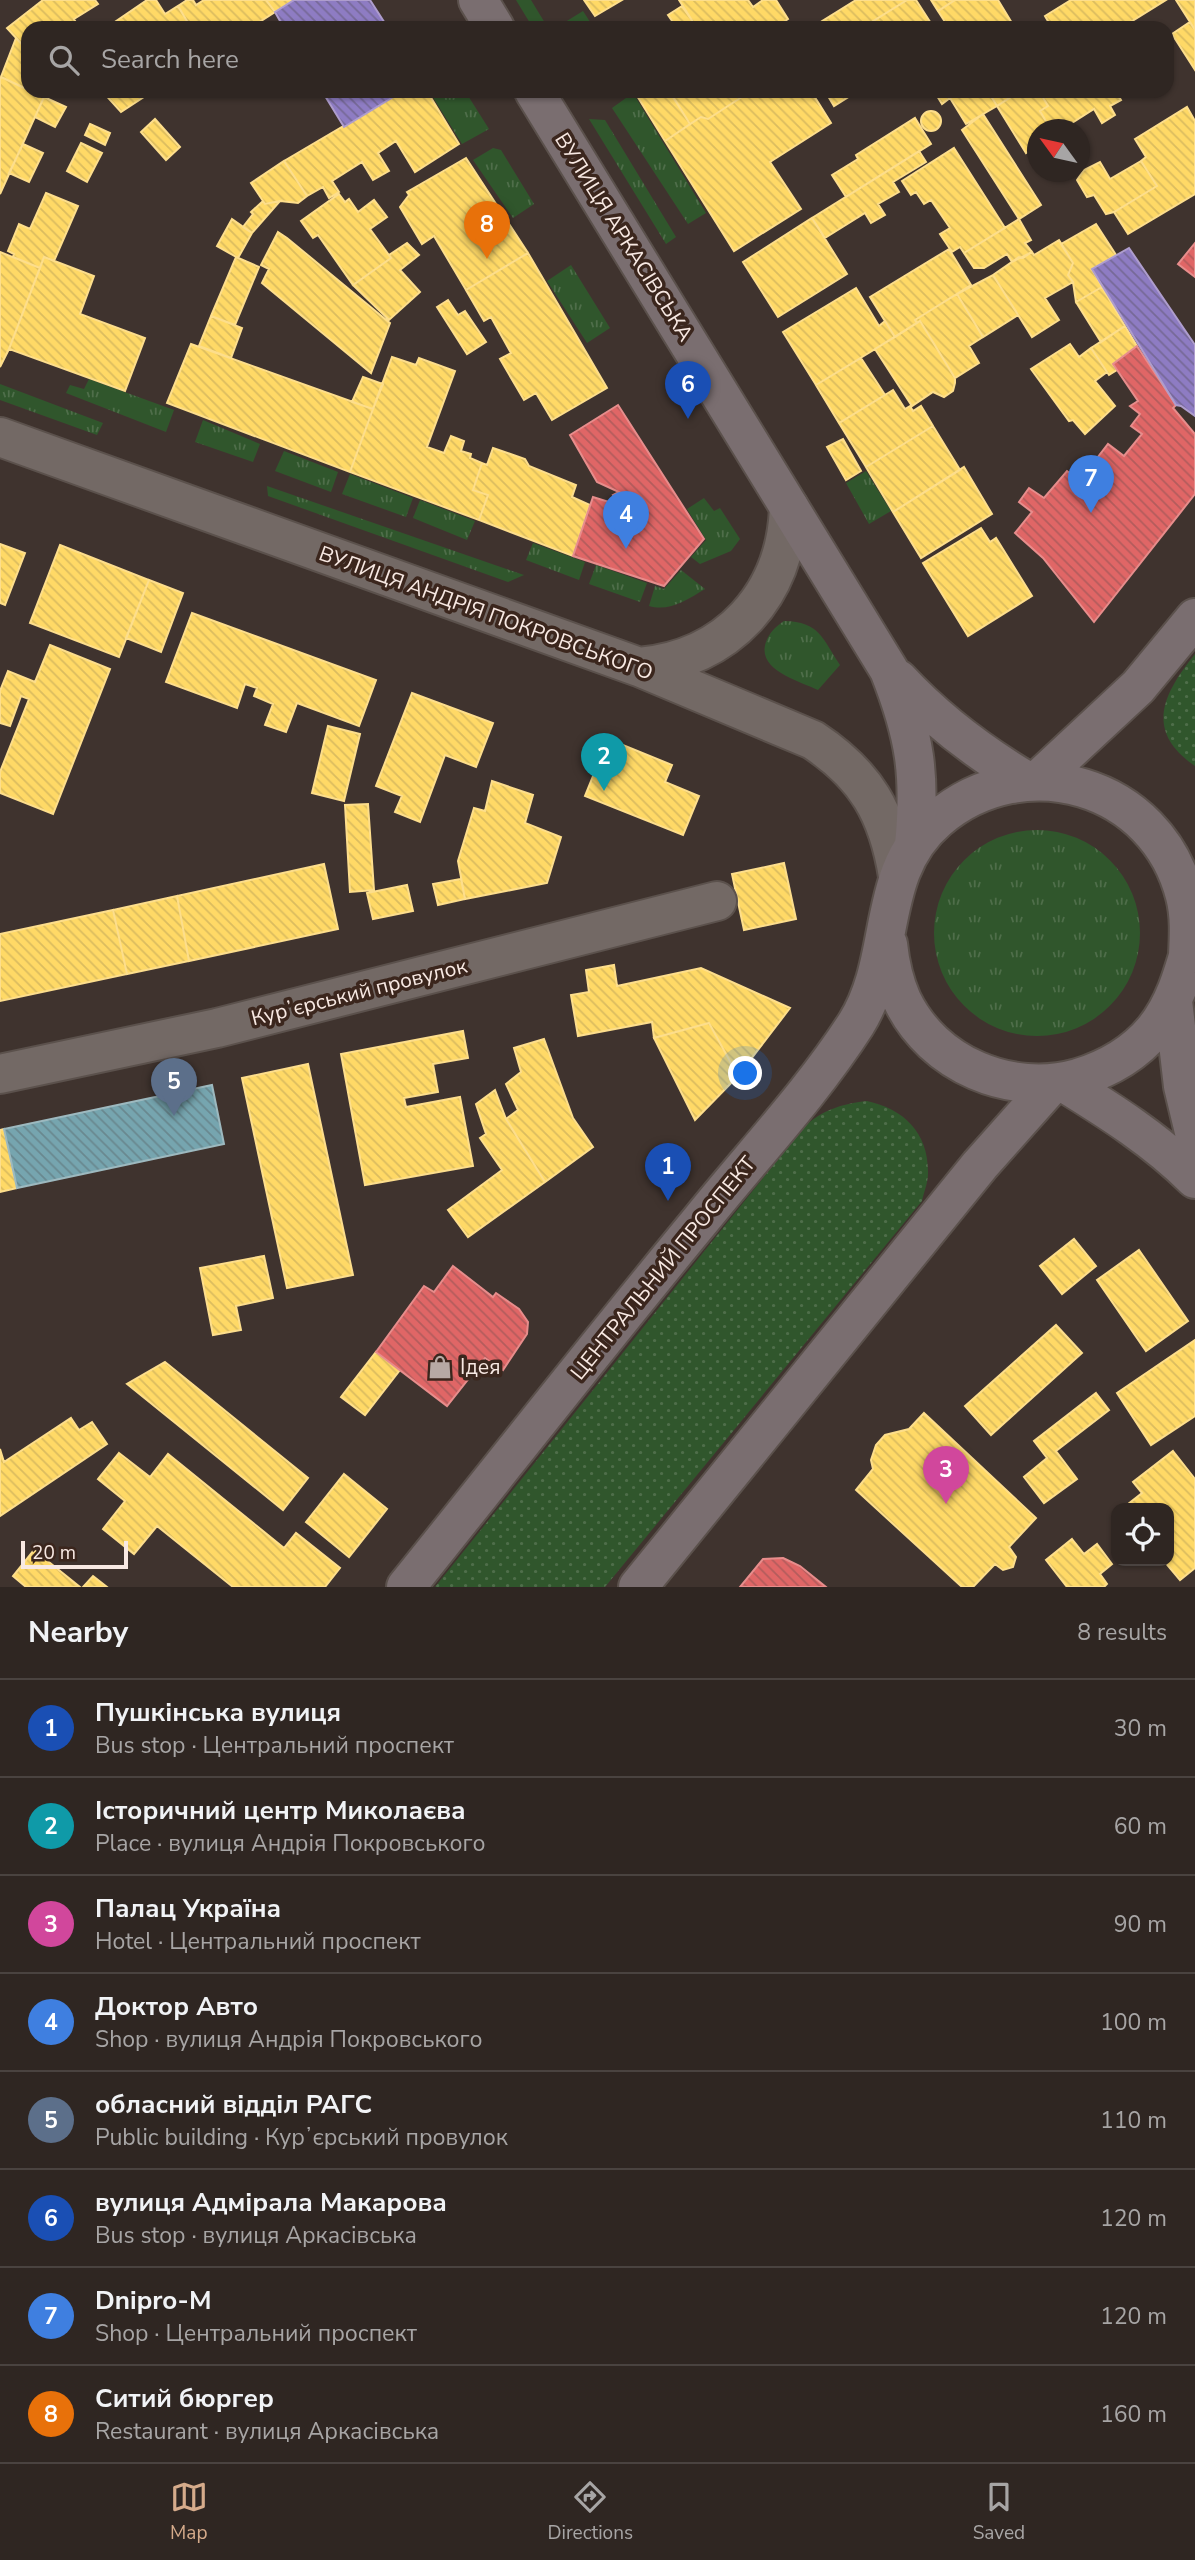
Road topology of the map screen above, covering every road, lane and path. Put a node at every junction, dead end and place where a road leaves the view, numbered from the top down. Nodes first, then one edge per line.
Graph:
1 (478, 0) edge
2 (491, 21) edge
3 (538, 98) edge
4 (0, 437) edge
5 (789, 507) junction
6 (1195, 618) edge
7 (639, 667) junction
8 (889, 670) junction
9 (1032, 781) junction
10 (906, 860) junction
11 (717, 901) dead end
12 (886, 931) junction
13 (1191, 943) edge
14 (1173, 1001) junction
15 (0, 1074) edge
16 (1058, 1083) junction
17 (1195, 1136) edge
18 (1195, 1180) edge
19 (406, 1587) edge
20 (638, 1587) edge

1 - 2 main road
3 - 5 main road, ВУЛИЦЯ АРКАСІВСЬКА
4 - 7 street, ВУЛИЦЯ АНДРІЯ ПОКРОВСЬКОГО
5 - 7 street
5 - 8 main road, ВУЛИЦЯ АРКАСІВСЬКА
6 - 9 main road
7 - 10 street, ВУЛИЦЯ АНДРІЯ ПОКРОВСЬКОГО
8 - 9 main road, ВУЛИЦЯ АРКАСІВСЬКА
8 - 10 main road, ВУЛИЦЯ АРКАСІВСЬКА
9 - 10 main road
9 - 13 main road, ВУЛИЦЯ АРКАСІВСЬКА
10 - 12 main road, ЦЕНТРАЛЬНИЙ ПРОСПЕКТ
11 - 15 street, Курʼєрський провулок
12 - 16 main road
12 - 19 main road, ЦЕНТРАЛЬНИЙ ПРОСПЕКТ
13 - 14 main road, ВУЛИЦЯ АРКАСІВСЬКА
14 - 16 main road
14 - 17 main road
16 - 18 main road
16 - 20 main road

